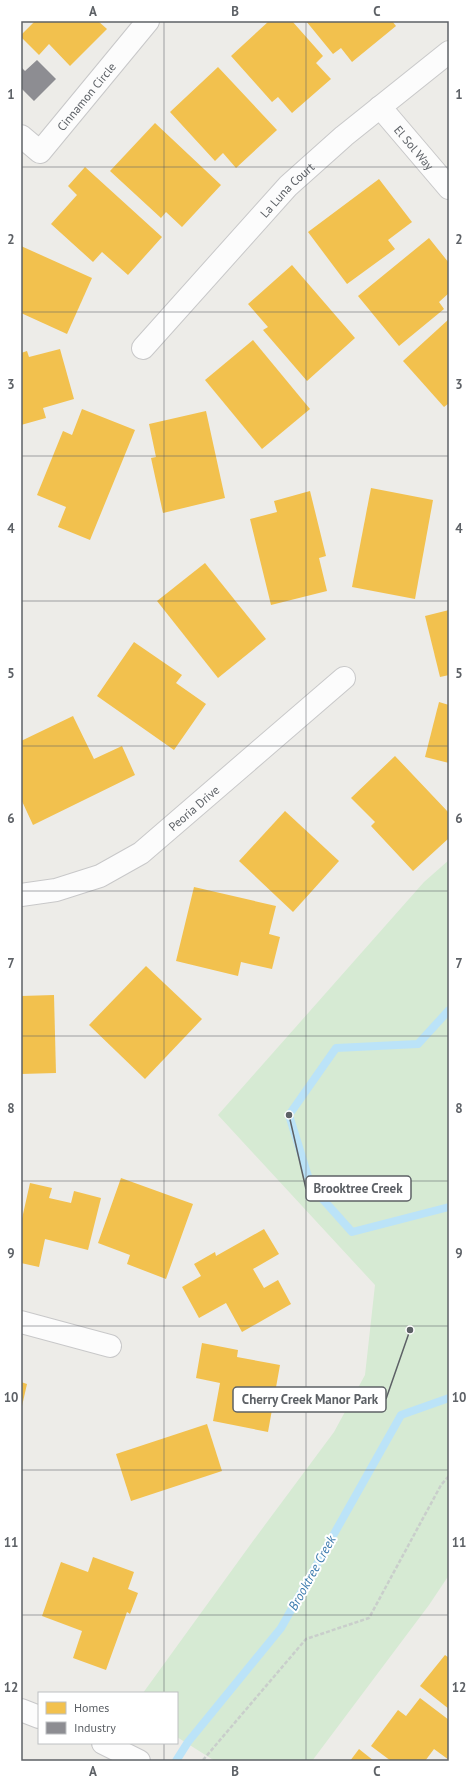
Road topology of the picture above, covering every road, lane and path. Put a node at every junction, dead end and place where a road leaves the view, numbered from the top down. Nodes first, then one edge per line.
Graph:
1 (148, 21) edge
2 (449, 52) edge
3 (380, 107) junction
4 (21, 136) edge
5 (449, 188) edge
6 (143, 348) dead end
7 (344, 678) dead end
8 (21, 895) edge
9 (21, 1322) edge
10 (110, 1346) dead end
11 (449, 1476) edge
12 (21, 1710) edge
13 (38, 1717) edge
14 (104, 1744) edge
15 (133, 1758) edge
16 (202, 1760) dead end

1 - 4 street, Cinnamon Circle
2 - 3 street, La Luna Court
3 - 5 street, El Sol Way
3 - 6 street, La Luna Court
7 - 8 street, Peoria Drive
9 - 10 street
11 - 16 path
12 - 13 street
14 - 15 street

